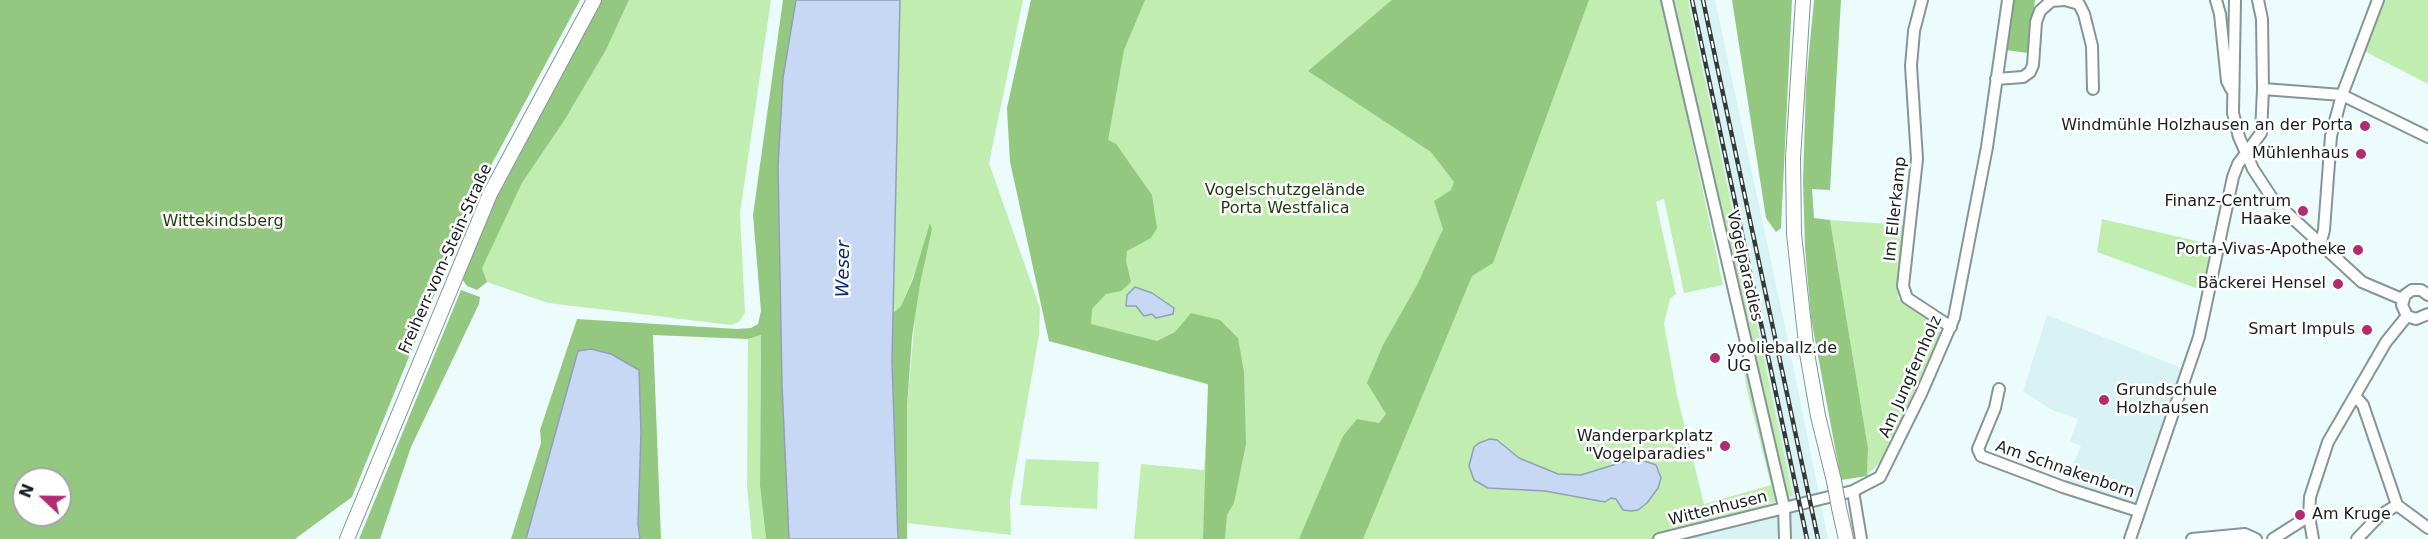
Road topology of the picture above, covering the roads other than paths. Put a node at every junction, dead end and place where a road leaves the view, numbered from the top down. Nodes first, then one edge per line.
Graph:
1 (594, 0) edge
2 (1667, 0) edge
3 (1803, 0) edge
4 (1922, 0) edge
5 (2008, 0) edge
6 (2065, 0) edge
7 (2216, 0) edge
8 (2235, 0) edge
9 (2258, 0) edge
10 (2378, 0) edge
11 (1996, 79) junction
12 (2092, 89) dead end
13 (2263, 89) junction
14 (2233, 92) junction
15 (2342, 95) junction
16 (2428, 137) edge
17 (2247, 156) junction
18 (2320, 245) junction
19 (2427, 293) edge
20 (2402, 299) junction
21 (2428, 314) edge
22 (2407, 316) junction
23 (1951, 327) junction
24 (1999, 389) dead end
25 (2355, 396) junction
26 (1853, 491) junction
27 (2397, 505) junction
28 (1784, 507) junction
29 (2138, 512) junction
30 (2309, 516) junction
31 (2428, 528) edge
32 (347, 539) edge
33 (1659, 539) edge
34 (1785, 539) edge
35 (1846, 539) edge
36 (1861, 539) edge
37 (2130, 539) edge
38 (2192, 539) edge
39 (2256, 539) edge
40 (2273, 539) edge
41 (2313, 539) edge
42 (2357, 539) edge

1 - 32 main road, Freiherr-vom-Stein-Straße
2 - 28 street, Vogelparadies
3 - 35 main road, bridge
4 - 23 street, Im Ellerkamp
5 - 11 street, Am Jungfernholz
6 - 11 street
6 - 12 street
7 - 14 street
8 - 14 street
9 - 13 street
10 - 15 street
11 - 23 street, Am Jungfernholz
13 - 15 street
13 - 17 street
14 - 17 street
15 - 16 street
15 - 18 street
17 - 18 street
17 - 29 street
18 - 20 street
19 - 20 street
20 - 22 street
21 - 22 street
22 - 25 street
23 - 26 street, Am Jungfernholz
24 - 29 street, Am Schnakenborn
25 - 27 street
25 - 30 street
26 - 28 street, Am Jungfernholz
26 - 36 street
27 - 31 street
27 - 42 street
28 - 33 street, Wittenhusen
28 - 34 street, Vogelparadies
29 - 37 street
30 - 40 street
30 - 41 street
38 - 39 street

